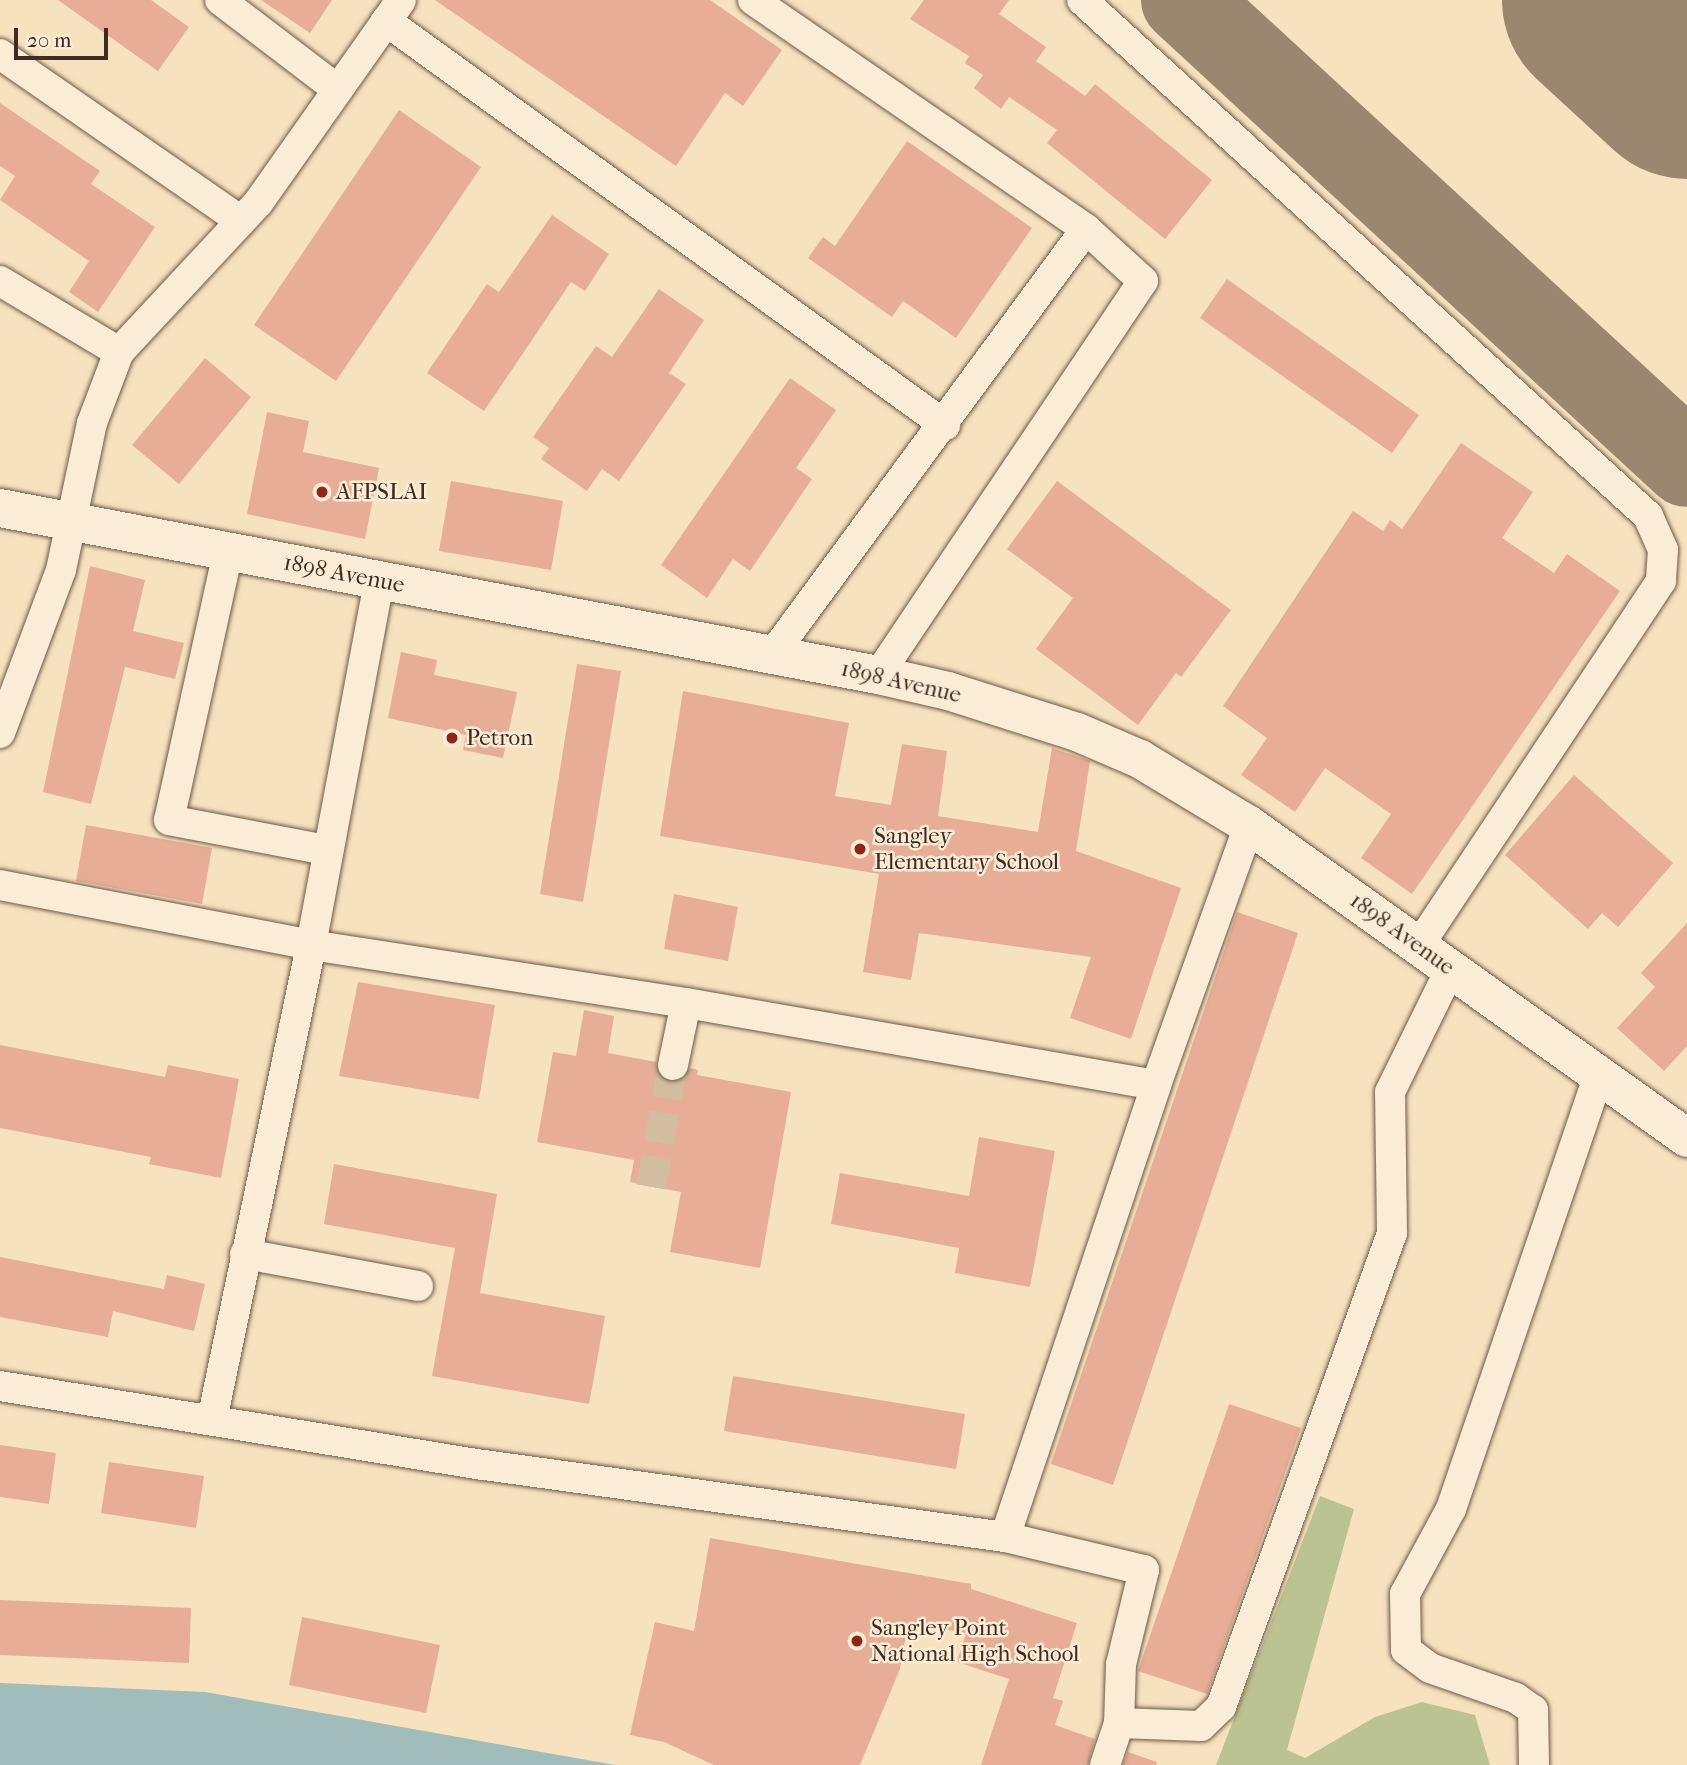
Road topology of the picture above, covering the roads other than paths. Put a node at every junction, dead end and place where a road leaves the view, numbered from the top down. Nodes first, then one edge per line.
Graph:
1 (220, 0) edge
2 (753, 0) edge
3 (1082, 0) edge
4 (393, 11) edge
5 (0, 54) edge
6 (338, 90) junction
7 (241, 221) junction
8 (1086, 229) junction
9 (0, 281) edge
10 (120, 352) junction
11 (945, 425) junction
12 (0, 508) edge
13 (73, 522) junction
14 (228, 552) junction
15 (379, 581) junction
16 (772, 655) junction
17 (878, 675) junction
18 (0, 733) edge
19 (1249, 825) junction
20 (327, 850) junction
21 (0, 885) edge
22 (311, 945) junction
23 (1419, 945) junction
24 (1451, 968) junction
25 (685, 1003) junction
26 (673, 1065) tunnel mouth
27 (1599, 1076) junction
28 (1156, 1085) junction
29 (1687, 1138) edge
30 (245, 1254) junction
31 (418, 1286) dead end
32 (0, 1386) edge
33 (212, 1420) junction
34 (1005, 1537) junction
35 (1119, 1723) junction
36 (1105, 1765) edge
37 (1534, 1765) edge

1 - 6 street
2 - 8 street
3 - 23 street
4 - 6 street
4 - 11 street
5 - 7 street
6 - 7 street
7 - 10 street
8 - 11 street
8 - 17 street
9 - 10 street
10 - 13 street
11 - 16 street
12 - 13 street, 1898 Avenue
13 - 14 street, 1898 Avenue
13 - 18 street
14 - 15 street, 1898 Avenue
14 - 20 street
15 - 16 street, 1898 Avenue
15 - 20 street
16 - 17 street, 1898 Avenue
17 - 19 street, 1898 Avenue
19 - 23 street, 1898 Avenue
19 - 28 street
20 - 22 street
21 - 22 street
22 - 25 street
22 - 30 street
23 - 24 street, 1898 Avenue
24 - 27 street, 1898 Avenue
24 - 35 street
25 - 26 street
25 - 28 street
27 - 29 street, 1898 Avenue
27 - 37 street
28 - 34 street
30 - 31 street
30 - 33 street
32 - 33 street
33 - 34 street
34 - 35 street
35 - 36 street

